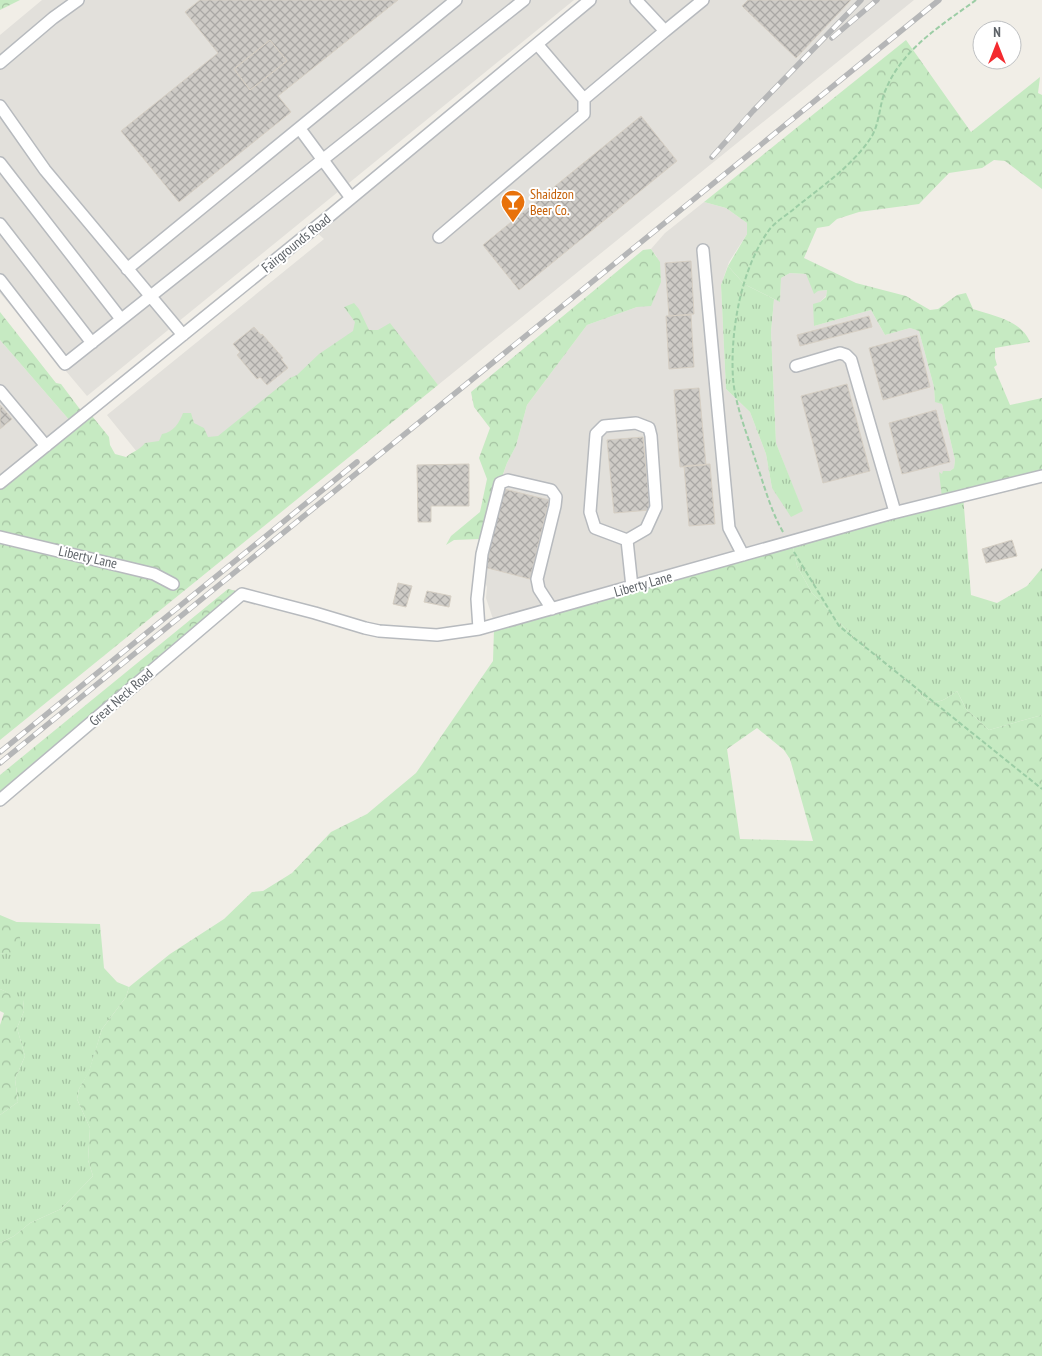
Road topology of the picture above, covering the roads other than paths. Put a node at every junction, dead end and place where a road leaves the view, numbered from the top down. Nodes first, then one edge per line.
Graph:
1 (78, 0) edge
2 (456, 0) edge
3 (524, 0) edge
4 (637, 0) edge
5 (703, 0) edge
6 (582, 2) edge
7 (665, 31) junction
8 (537, 44) junction
9 (0, 63) edge
10 (584, 99) junction
11 (0, 106) edge
12 (300, 129) junction
13 (322, 160) junction
14 (0, 162) edge
15 (351, 198) junction
16 (0, 224) edge
17 (439, 237) dead end
18 (703, 250) dead end
19 (127, 269) junction
20 (0, 280) edge
21 (150, 296) junction
22 (121, 319) junction
23 (183, 335) junction
24 (92, 343) junction
25 (796, 366) dead end
26 (0, 391) edge
27 (46, 446) junction
28 (1042, 476) edge
29 (0, 483) edge
30 (895, 512) junction
31 (0, 537) edge
32 (627, 540) junction
33 (743, 555) junction
34 (173, 584) dead end
35 (632, 587) junction
36 (242, 594) joint
37 (552, 609) junction
38 (479, 629) junction
39 (0, 800) edge

1 - 9 street
2 - 12 street
3 - 13 street
4 - 7 street
5 - 7 street
6 - 8 street, Fairgrounds Road
7 - 10 street
8 - 10 street
8 - 15 street, Fairgrounds Road
10 - 17 street
11 - 19 street
12 - 13 street
12 - 19 street
13 - 15 street
13 - 21 street
14 - 22 street
15 - 23 street, Fairgrounds Road
16 - 24 street
18 - 33 street
19 - 21 street
20 - 24 street
21 - 22 street
21 - 23 street
22 - 24 street
23 - 27 street, Fairgrounds Road
25 - 30 street
26 - 27 street
27 - 29 street, Fairgrounds Road
28 - 30 street, Liberty Lane
30 - 33 street, Liberty Lane
31 - 34 street, Liberty Lane
32 - 32 street
32 - 35 street
33 - 35 street, Liberty Lane
35 - 37 street, Liberty Lane
36 - 38 street, Liberty Lane
36 - 39 street, Great Neck Road
37 - 38 street, Liberty Lane
37 - 38 street

